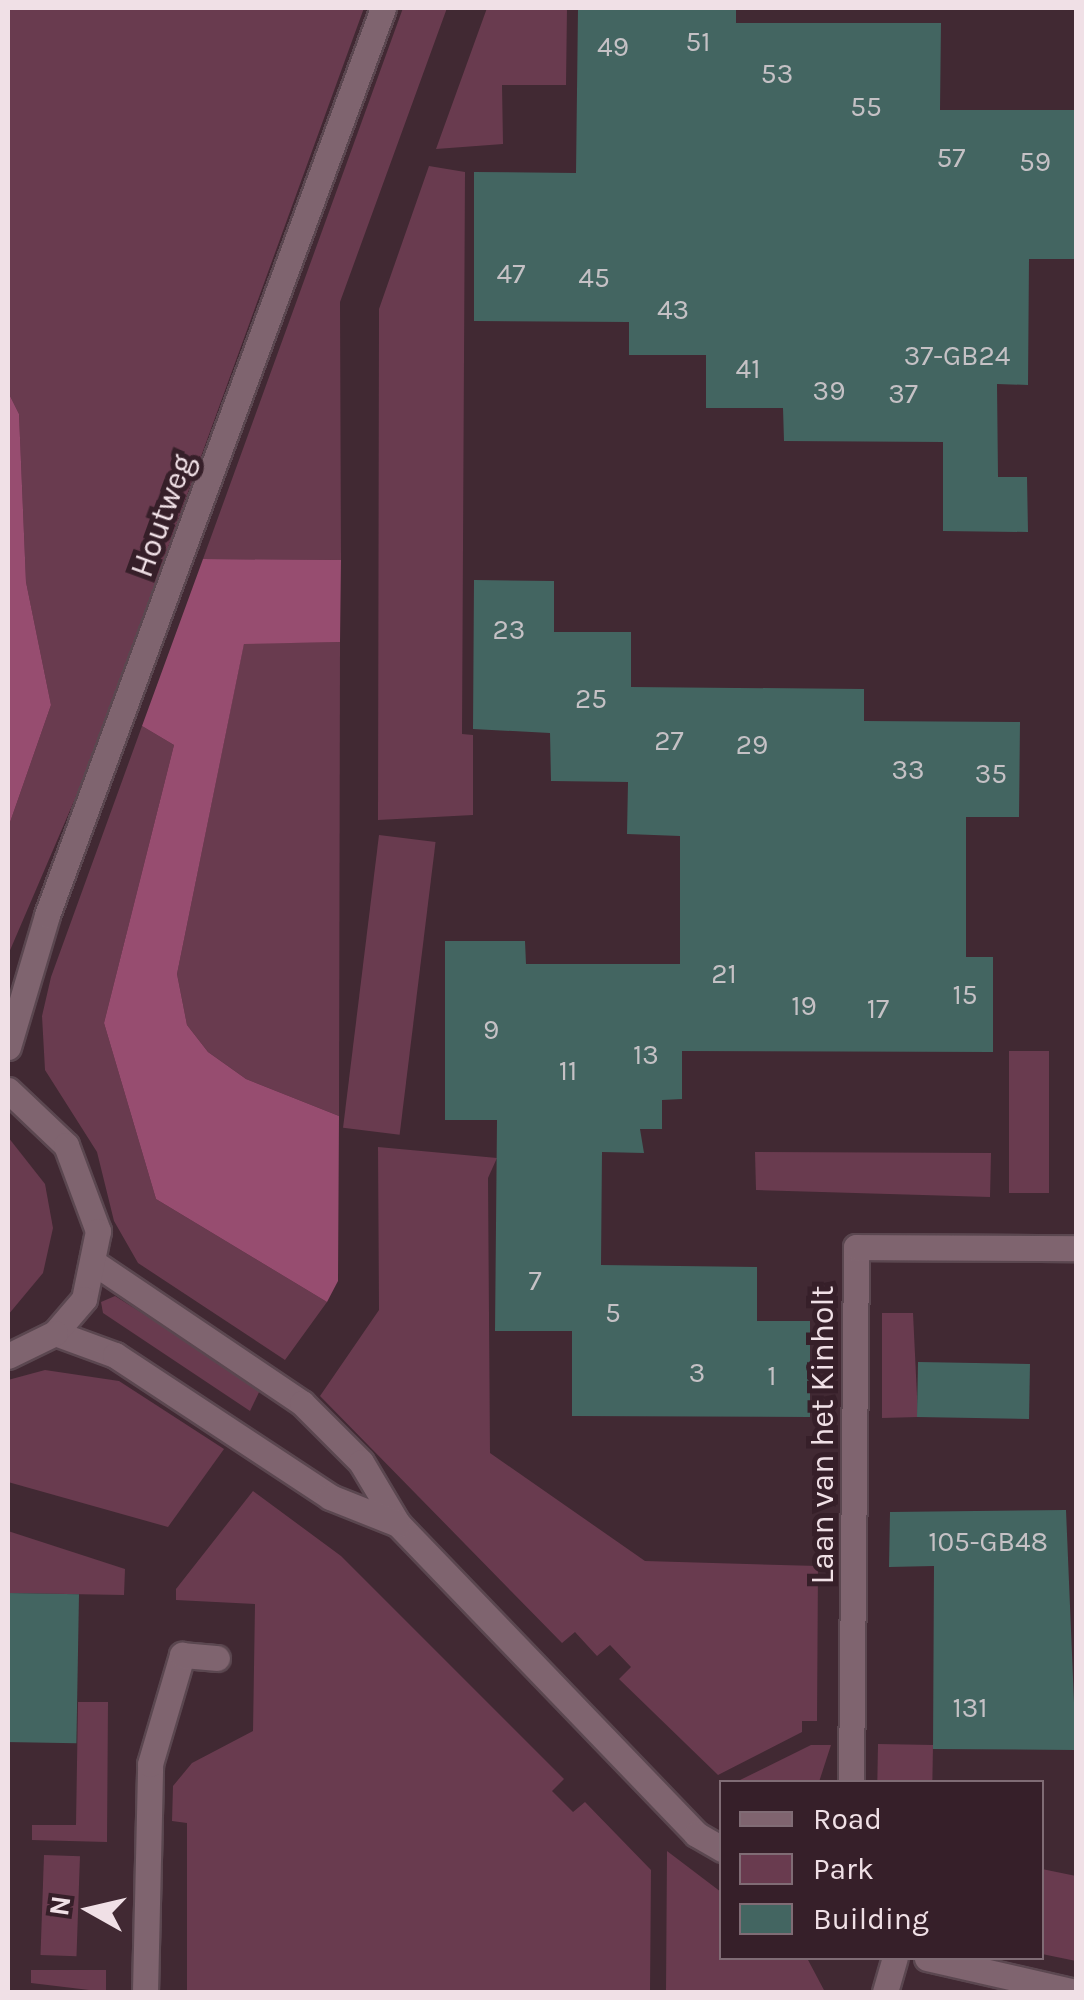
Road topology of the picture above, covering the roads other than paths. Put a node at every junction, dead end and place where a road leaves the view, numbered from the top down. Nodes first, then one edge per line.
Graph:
1 (382, 8) edge
2 (8, 1047) edge
3 (8, 1090) edge
4 (1076, 1248) edge
5 (96, 1264) junction
6 (55, 1332) junction
7 (8, 1356) edge
8 (398, 1524) junction
9 (218, 1658) dead end
10 (850, 1780) edge
11 (719, 1847) edge
12 (894, 1960) edge
13 (935, 1960) edge
14 (145, 1992) edge
15 (885, 1992) edge
16 (1076, 1992) edge

1 - 2 street, Houtweg
3 - 5 street
4 - 10 street, Laan van het Kinholt
5 - 6 street
5 - 8 street
6 - 7 street
6 - 8 street
8 - 11 street
9 - 14 street
12 - 15 street
13 - 16 street

